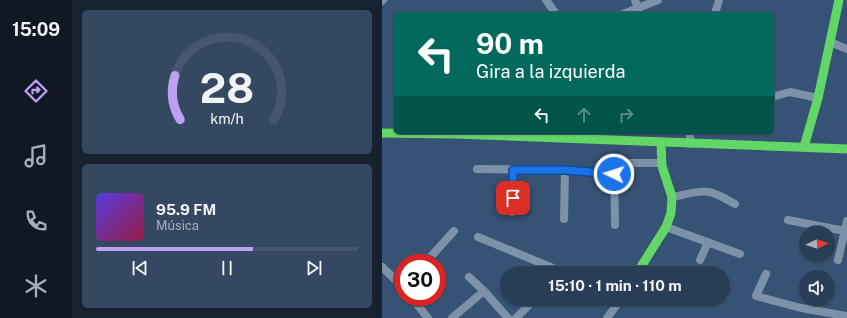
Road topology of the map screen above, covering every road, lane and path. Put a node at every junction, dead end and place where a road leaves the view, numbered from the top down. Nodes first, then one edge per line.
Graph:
1 (546, 0) edge
2 (658, 0) edge
3 (719, 0) edge
4 (839, 0) edge
5 (636, 4) edge
6 (555, 12) edge
7 (625, 12) edge
8 (716, 12) edge
9 (830, 42) junction
10 (847, 49) edge
11 (774, 96) edge
12 (818, 98) junction
13 (382, 133) edge
14 (394, 133) edge
15 (477, 134) edge
16 (690, 134) edge
17 (660, 143) junction
18 (690, 144) junction
19 (804, 147) junction
20 (847, 149) edge
21 (662, 162) junction
22 (477, 169) dead end
23 (513, 170) junction
24 (565, 170) junction
25 (614, 174) junction
26 (672, 197) junction
27 (735, 204) dead end
28 (512, 212) dead end
29 (564, 219) dead end
30 (788, 220) dead end
31 (847, 221) edge
32 (615, 225) dead end
33 (666, 228) junction
34 (454, 231) dead end
35 (845, 231) junction
36 (478, 237) dead end
37 (708, 242) junction
38 (433, 254) edge
39 (740, 254) dead end
40 (700, 260) dead end
41 (838, 260) dead end
42 (546, 266) edge
43 (642, 266) edge
44 (382, 267) edge
45 (766, 274) dead end
46 (394, 278) edge
47 (469, 278) dead end
48 (484, 291) junction
49 (418, 306) edge
50 (528, 306) edge
51 (614, 306) edge
52 (847, 316) edge
53 (428, 318) edge
54 (452, 318) edge
55 (508, 318) edge
56 (516, 318) edge
57 (607, 318) edge

1 - 6 street
2 - 5 street
3 - 8 street
4 - 9 street
5 - 7 street
9 - 10 street
9 - 12 street
11 - 12 street
12 - 19 street
13 - 14 street
15 - 17 street
16 - 18 street
17 - 18 street
17 - 21 street
18 - 19 street
19 - 20 street
21 - 25 street
21 - 26 street
22 - 23 street
23 - 24 street
23 - 28 street
24 - 25 street
24 - 29 street
25 - 32 street
26 - 27 street
26 - 33 street
30 - 35 street
31 - 35 street
33 - 37 street
33 - 43 street
34 - 38 street
35 - 41 street
36 - 42 street
37 - 39 street
37 - 40 street
44 - 46 street
45 - 52 street
47 - 48 street
48 - 54 street
48 - 55 street
49 - 53 street
50 - 56 street
51 - 57 street

